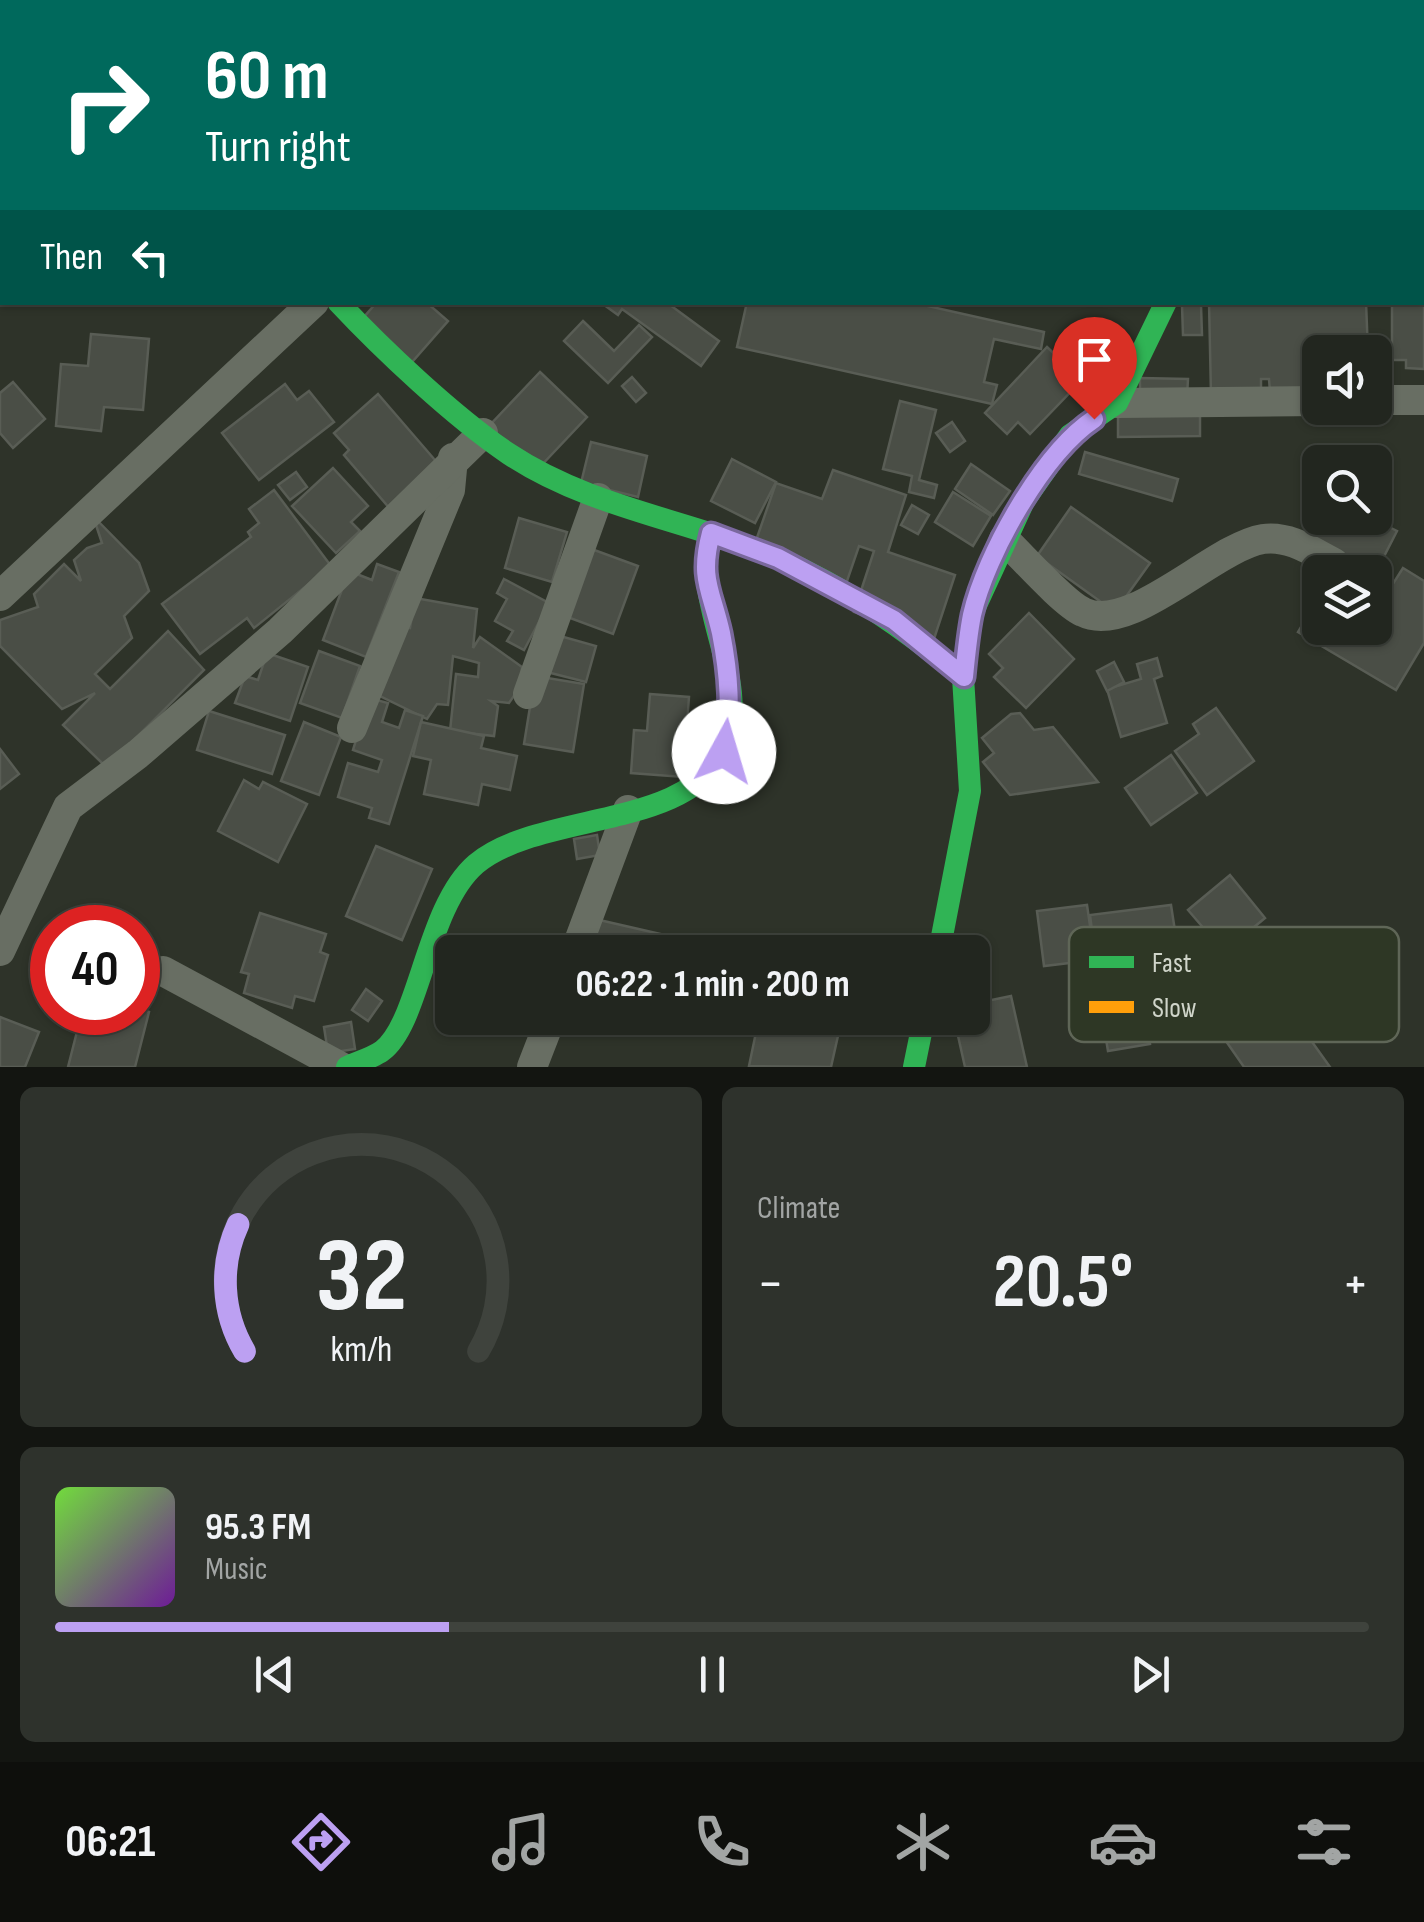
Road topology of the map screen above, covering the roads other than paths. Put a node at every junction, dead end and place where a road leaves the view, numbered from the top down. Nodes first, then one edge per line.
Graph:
1 (311, 305) edge
2 (341, 305) edge
3 (1165, 305) edge
4 (1392, 400) edge
5 (1424, 400) edge
6 (1302, 401) edge
7 (1117, 402) junction
8 (483, 433) junction
9 (454, 458) junction
10 (598, 498) junction
11 (711, 533) junction
12 (1004, 539) junction
13 (1318, 555) edge
14 (0, 596) edge
15 (964, 677) junction
16 (528, 694) dead end
17 (352, 728) dead end
18 (628, 810) junction
19 (581, 935) edge
20 (942, 935) edge
21 (0, 951) edge
22 (162, 972) dead end
23 (544, 1035) edge
24 (921, 1035) edge
25 (344, 1067) edge
26 (532, 1067) edge
27 (914, 1067) edge

1 - 14 street
2 - 8 street
3 - 7 street
4 - 5 street
6 - 7 street
7 - 12 street
8 - 9 street
8 - 10 street
9 - 17 street
9 - 21 street
10 - 11 street
10 - 16 street
11 - 15 street
11 - 18 street
12 - 13 street
12 - 15 street
15 - 20 street
18 - 19 street
18 - 25 street
22 - 25 street
23 - 26 street
24 - 27 street

